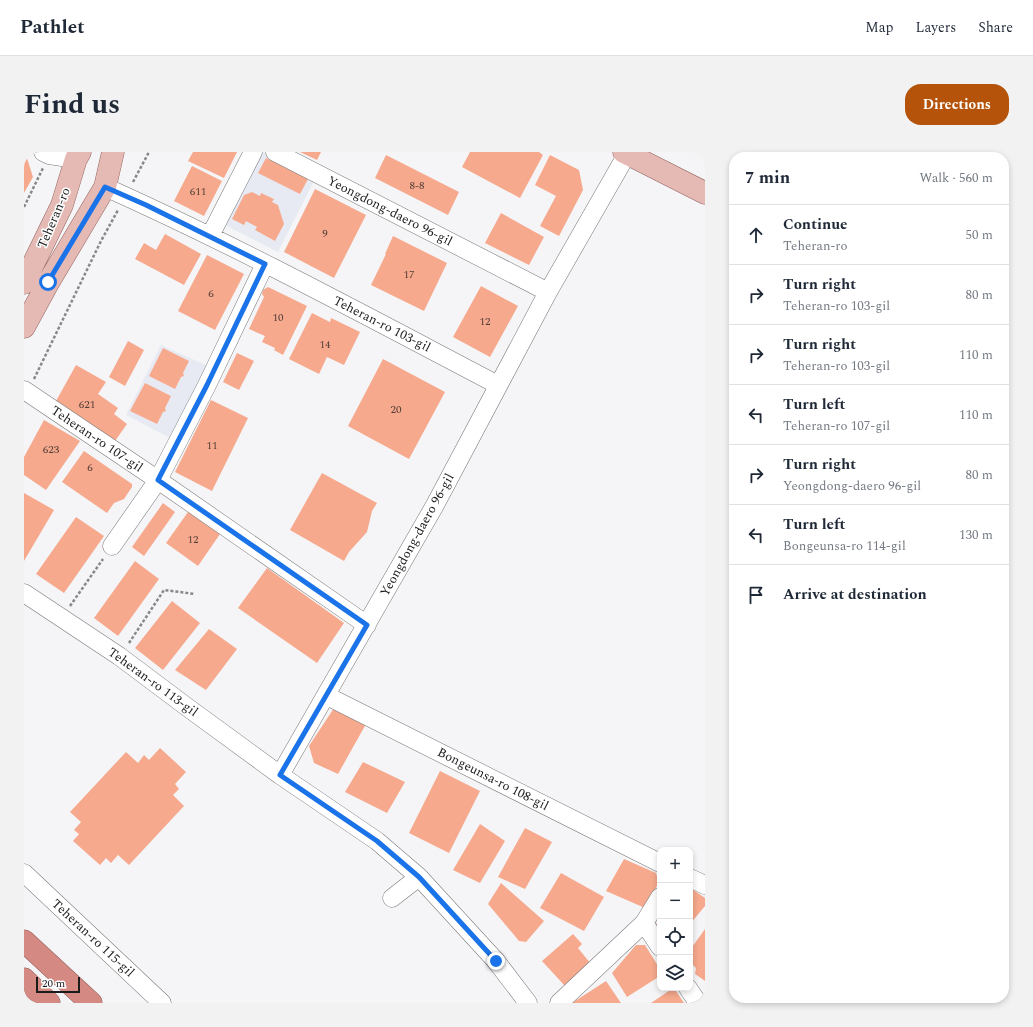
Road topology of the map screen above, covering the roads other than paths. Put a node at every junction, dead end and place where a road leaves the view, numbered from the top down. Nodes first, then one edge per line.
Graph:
1 (113, 152) edge
2 (253, 152) edge
3 (275, 152) edge
4 (625, 153) edge
5 (46, 154) edge
6 (78, 156) edge
7 (105, 187) junction
8 (705, 193) edge
9 (210, 236) junction
10 (265, 264) junction
11 (24, 283) edge
12 (548, 292) junction
13 (24, 327) edge
14 (498, 385) junction
15 (26, 391) edge
16 (158, 480) junction
17 (112, 546) road end
18 (24, 593) edge
19 (367, 625) junction
20 (327, 696) junction
21 (280, 775) junction
22 (657, 861) edge
23 (24, 873) edge
24 (419, 877) junction
25 (693, 879) edge
26 (705, 885) edge
27 (392, 898) dead end
28 (657, 902) edge
29 (644, 923) junction
30 (24, 941) edge
31 (657, 942) edge
32 (24, 979) edge
33 (690, 991) edge
34 (49, 1003) edge
35 (91, 1003) edge
36 (162, 1003) edge
37 (528, 1003) edge
38 (558, 1003) edge
39 (698, 1003) edge

1 - 7 main road, Teheran-ro
2 - 9 street
3 - 12 street, Yeongdong-daero 96-gil
4 - 8 main road
4 - 12 street, Yeongdong-daero 96-gil
5 - 6 street
6 - 11 main road, Teheran-ro
7 - 9 street, Teheran-ro 103-gil
7 - 13 main road, Teheran-ro
9 - 10 street, Teheran-ro 103-gil
10 - 14 street, Teheran-ro 103-gil
10 - 16 street
12 - 14 street, Yeongdong-daero 96-gil
14 - 19 street, Yeongdong-daero 96-gil
15 - 16 street, Teheran-ro 107-gil
16 - 17 street
16 - 19 street, Teheran-ro 107-gil
18 - 21 street, Teheran-ro 113-gil
19 - 20 street, Yeongdong-daero 96-gil
20 - 21 street, Yeongdong-daero 96-gil
20 - 22 street, Bongeunsa-ro 108-gil
21 - 24 street, Teheran-ro 113-gil
23 - 36 street, Teheran-ro 115-gil
24 - 27 street
24 - 37 street, Teheran-ro 113-gil
25 - 26 street
28 - 29 street
29 - 31 street
29 - 38 street
30 - 35 highway
32 - 34 highway
33 - 39 street

